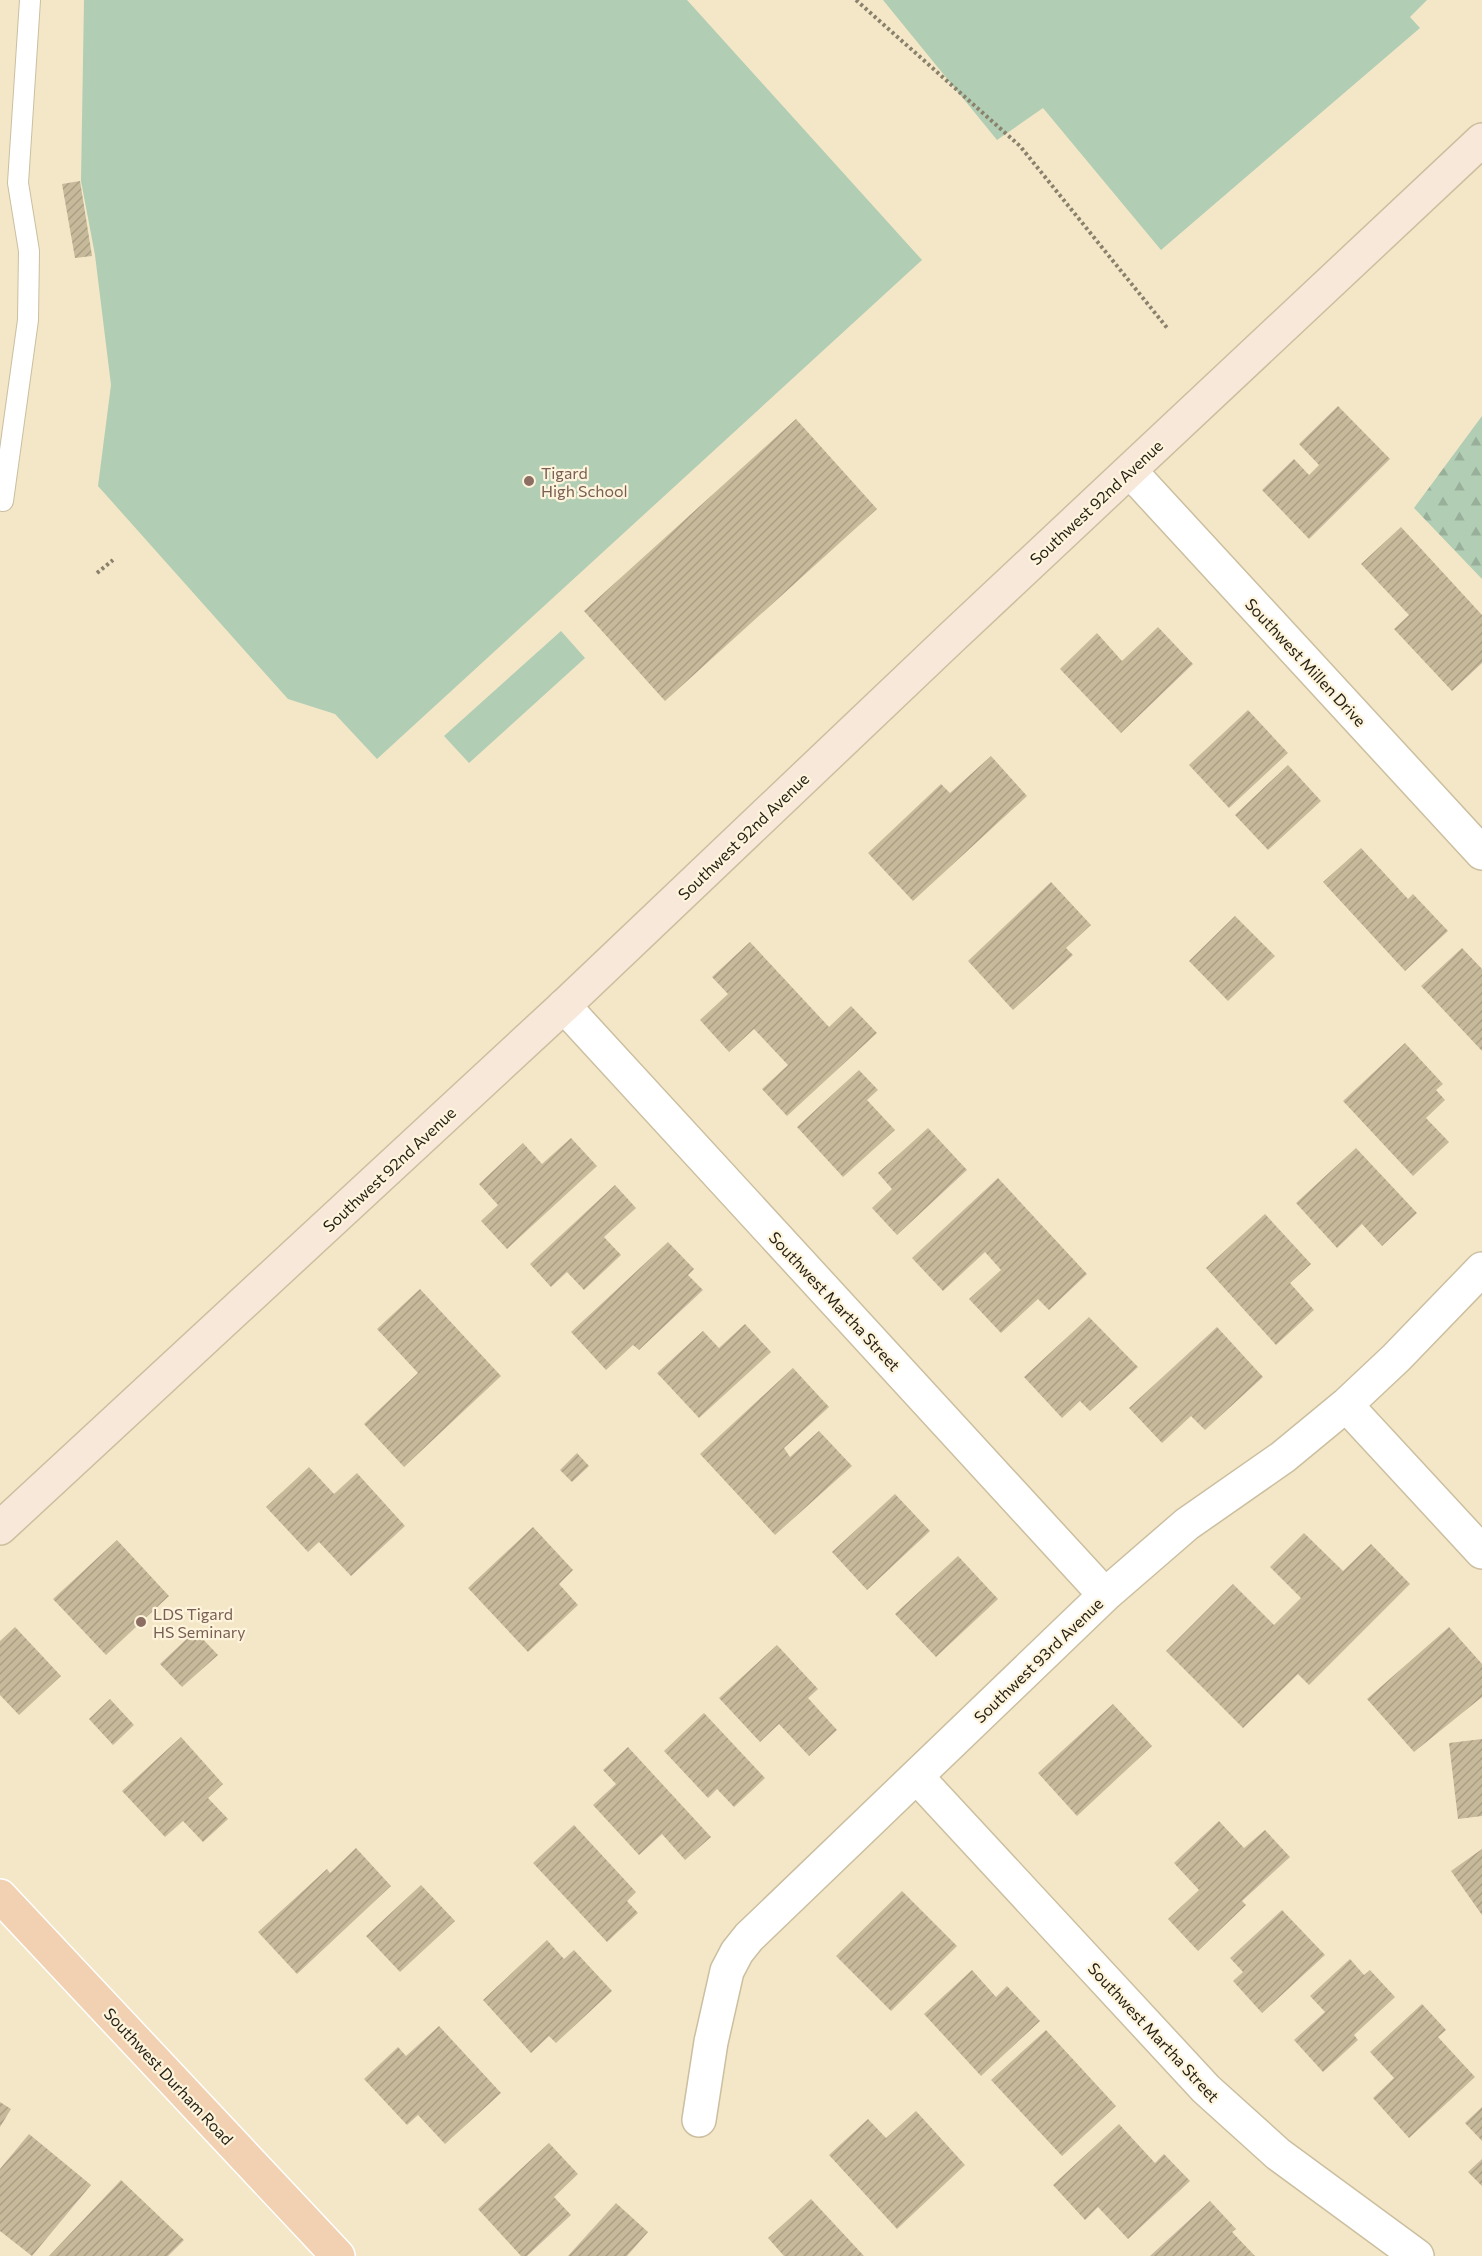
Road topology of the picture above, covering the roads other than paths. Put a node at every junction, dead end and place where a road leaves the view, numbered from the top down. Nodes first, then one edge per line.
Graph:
1 (30, 0) edge
2 (1482, 140) edge
3 (1130, 471) junction
4 (3, 501) dead end
5 (1482, 853) edge
6 (564, 1006) junction
7 (1482, 1269) edge
8 (1346, 1405) junction
9 (0, 1528) edge
10 (1482, 1552) edge
11 (1105, 1595) junction
12 (917, 1777) junction
13 (0, 1896) edge
14 (699, 2120) dead end
15 (338, 2256) edge
16 (1417, 2256) edge

1 - 4 lane
2 - 3 street, Southwest 92nd Avenue
3 - 5 street, Southwest Millen Drive
3 - 6 street, Southwest 92nd Avenue
6 - 9 street, Southwest 92nd Avenue
6 - 11 street, Southwest Martha Street
7 - 8 street, Southwest 93rd Avenue
8 - 10 street
8 - 11 street, Southwest 93rd Avenue
11 - 12 street, Southwest 93rd Avenue
12 - 14 street, Southwest 93rd Avenue
12 - 16 street, Southwest Martha Street
13 - 15 main road, Southwest Durham Road

